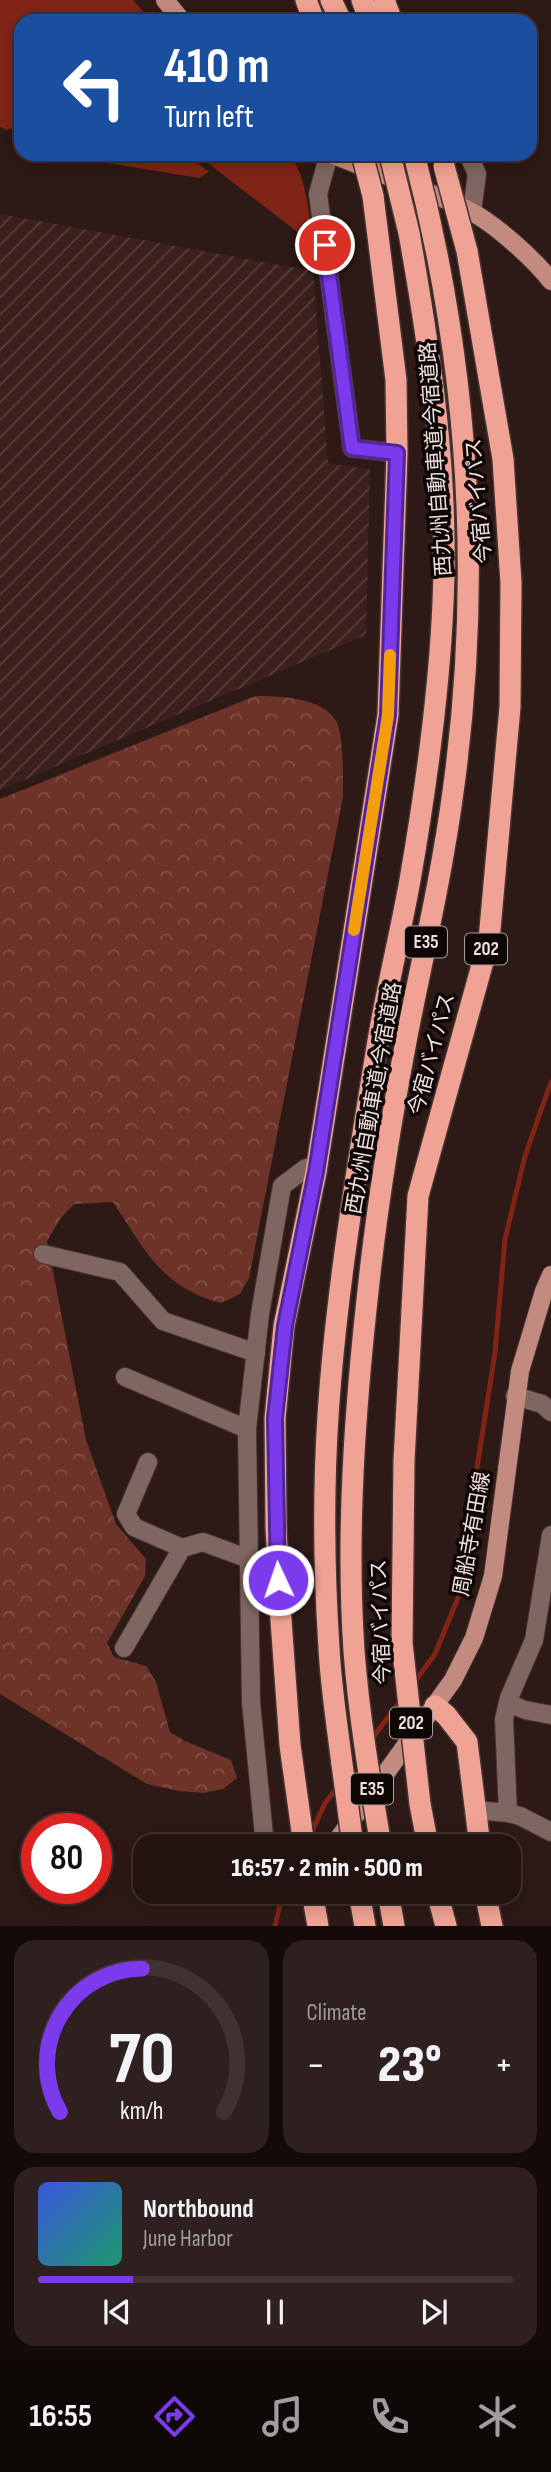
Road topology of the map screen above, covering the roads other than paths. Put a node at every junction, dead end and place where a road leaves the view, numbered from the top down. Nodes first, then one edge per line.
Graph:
1 (164, 0) edge
2 (362, 0) edge
3 (176, 14) edge
4 (385, 14) edge
5 (328, 161) edge
6 (347, 161) edge
7 (364, 161) edge
8 (391, 161) edge
9 (416, 161) edge
10 (441, 161) edge
11 (471, 161) edge
12 (472, 212) junction
13 (551, 281) edge
14 (397, 453) junction
15 (316, 1172) junction
16 (43, 1254) dead end
17 (551, 1276) edge
18 (256, 1353) junction
19 (125, 1377) dead end
20 (515, 1396) junction
21 (551, 1412) edge
22 (247, 1429) junction
23 (148, 1462) dead end
24 (551, 1535) edge
25 (183, 1548) junction
26 (250, 1559) junction
27 (548, 1581) edge
28 (124, 1648) dead end
29 (508, 1703) junction
30 (435, 1706) junction
31 (551, 1714) edge
32 (476, 1810) junction
33 (508, 1813) junction
34 (551, 1832) edge
35 (264, 1834) edge
36 (302, 1834) edge
37 (342, 1834) edge
38 (352, 1834) edge
39 (379, 1834) edge
40 (425, 1834) edge
41 (479, 1834) edge
42 (309, 1904) edge
43 (314, 1904) edge
44 (361, 1904) edge
45 (390, 1904) edge
46 (440, 1904) edge
47 (487, 1904) edge
48 (304, 1926) edge
49 (317, 1926) edge
50 (365, 1926) edge
51 (394, 1926) edge
52 (446, 1926) edge
53 (492, 1926) edge

1 - 3 main road
2 - 4 highway
5 - 14 street
6 - 12 main road
7 - 14 highway, bridge
8 - 38 highway, 西九州自動車道;今宿道路 / E35, bridge
9 - 39 highway, 西九州自動車道;今宿道路 / E35, bridge
10 - 40 highway, 今宿バイパス / 202, bridge
11 - 12 street
12 - 13 main road
14 - 15 highway
15 - 18 street
15 - 36 highway
16 - 18 street
17 - 20 main road, 周船寺有田線
18 - 22 street
19 - 22 street
20 - 21 street
20 - 30 main road, 周船寺有田線
22 - 26 street
23 - 25 street
24 - 27 street
25 - 26 street
25 - 28 street
26 - 35 street
27 - 29 street
29 - 31 street
29 - 33 street
30 - 32 highway
30 - 37 main road, 周船寺有田線
32 - 33 street
32 - 41 highway
33 - 34 street
42 - 48 main road
43 - 49 highway, bridge
44 - 50 highway
45 - 51 highway
46 - 52 highway
47 - 53 highway

